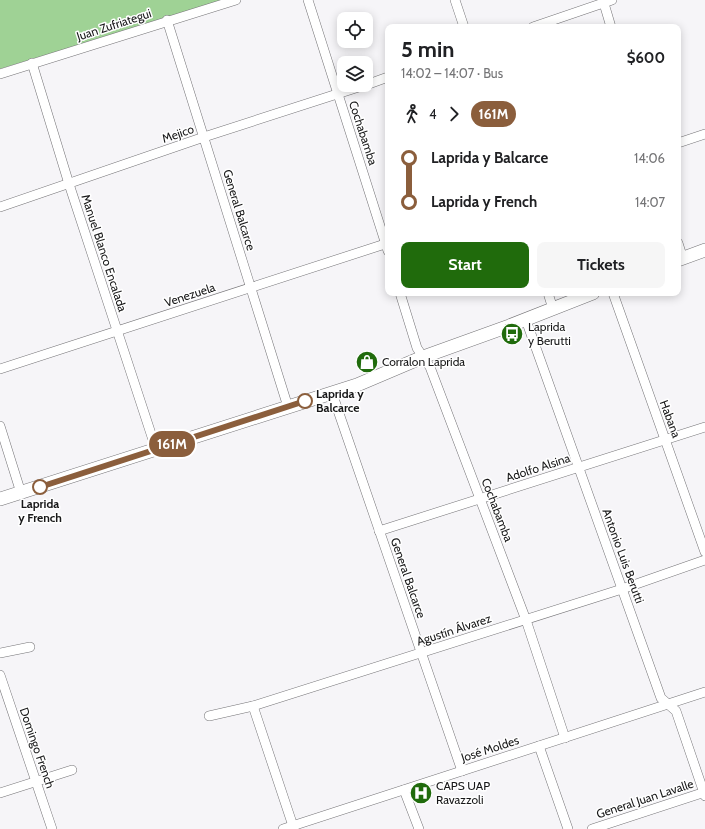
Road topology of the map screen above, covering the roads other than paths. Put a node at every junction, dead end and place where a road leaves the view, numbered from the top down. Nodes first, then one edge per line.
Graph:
1 (236, 0) edge
2 (308, 0) edge
3 (455, 0) edge
4 (606, 1) edge
5 (167, 20) junction
6 (463, 24) edge
7 (541, 24) edge
8 (610, 24) edge
9 (32, 63) junction
10 (0, 74) edge
11 (385, 78) edge
12 (373, 82) edge
13 (344, 92) edge
14 (338, 94) junction
15 (705, 134) edge
16 (204, 138) junction
17 (681, 142) edge
18 (69, 184) junction
19 (0, 207) edge
20 (385, 240) edge
21 (385, 247) edge
22 (705, 250) edge
23 (681, 259) edge
24 (251, 287) junction
25 (401, 296) edge
26 (549, 296) edge
27 (586, 296) edge
28 (614, 296) edge
29 (553, 309) junction
30 (526, 320) junction
31 (118, 331) junction
32 (423, 357) junction
33 (0, 368) edge
34 (332, 393) junction
35 (288, 406) junction
36 (0, 426) edge
37 (705, 427) edge
38 (665, 440) junction
39 (156, 449) junction
40 (578, 468) junction
41 (21, 493) junction
42 (480, 499) junction
43 (0, 500) edge
44 (379, 531) junction
45 (705, 552) edge
46 (705, 560) edge
47 (622, 589) junction
48 (526, 620) junction
49 (30, 647) dead end
50 (0, 653) edge
51 (422, 653) junction
52 (0, 675) edge
53 (705, 692) edge
54 (669, 704) junction
55 (253, 706) junction
56 (209, 716) dead end
57 (565, 738) junction
58 (539, 746) junction
59 (72, 770) dead end
60 (462, 771) junction
61 (36, 782) junction
62 (404, 790) junction
63 (0, 793) edge
64 (705, 794) edge
65 (293, 828) edge
66 (52, 829) edge
67 (283, 829) edge
68 (419, 829) edge
69 (568, 829) edge
70 (592, 829) edge

1 - 5 street, Juan Zufriategui
2 - 14 street, Cochabamba
3 - 6 street
4 - 7 street
4 - 8 street
5 - 9 street, Juan Zufriategui
5 - 16 street, General Balcarce
9 - 10 street, Juan Zufriategui
9 - 18 street, Manuel Blanco Encalada
11 - 12 street, Mejico
13 - 14 street, Mejico
14 - 16 street, Mejico
14 - 20 street, Cochabamba
15 - 17 street
16 - 18 street, Mejico
16 - 24 street, General Balcarce
18 - 19 street, Mejico
18 - 31 street, Manuel Blanco Encalada
21 - 24 street, Venezuela
22 - 23 main road
24 - 31 street, Venezuela
24 - 35 street, General Balcarce
25 - 32 street, Cochabamba
26 - 29 street
27 - 29 main road
28 - 38 street, Habana
29 - 30 main road
30 - 32 main road
30 - 40 street, Antonio Luis Berutti
31 - 33 street, Venezuela
31 - 39 street, Manuel Blanco Encalada
32 - 34 main road
32 - 42 street, Cochabamba
34 - 35 main road
34 - 44 street, General Balcarce
35 - 39 main road
36 - 41 street
37 - 38 street, Adolfo Alsina
38 - 40 street, Adolfo Alsina
38 - 45 street, Habana
39 - 41 main road
40 - 42 street, Adolfo Alsina
40 - 47 street, Antonio Luis Berutti
41 - 43 main road
42 - 44 street, Adolfo Alsina
42 - 48 street, Cochabamba
44 - 51 street, General Balcarce
46 - 47 street, Agustín Álvarez
47 - 48 street, Agustín Álvarez
47 - 54 street, Antonio Luis Berutti
48 - 51 street, Agustín Álvarez
48 - 57 street, Cochabamba
49 - 50 street
51 - 55 street, Agustín Álvarez
51 - 60 street, General Balcarce
52 - 61 street, Domingo French
53 - 54 street, José Moldes
54 - 57 street, José Moldes
54 - 64 street, Antonio Luis Berutti
55 - 56 street, Agustín Álvarez
55 - 65 street
57 - 58 street, José Moldes
58 - 60 street, José Moldes
58 - 69 street
59 - 61 street
60 - 62 street, José Moldes
61 - 63 street
61 - 66 street, Domingo French
62 - 65 street, José Moldes
62 - 68 street
64 - 70 street, General Juan Lavalle
65 - 67 street, José Moldes

